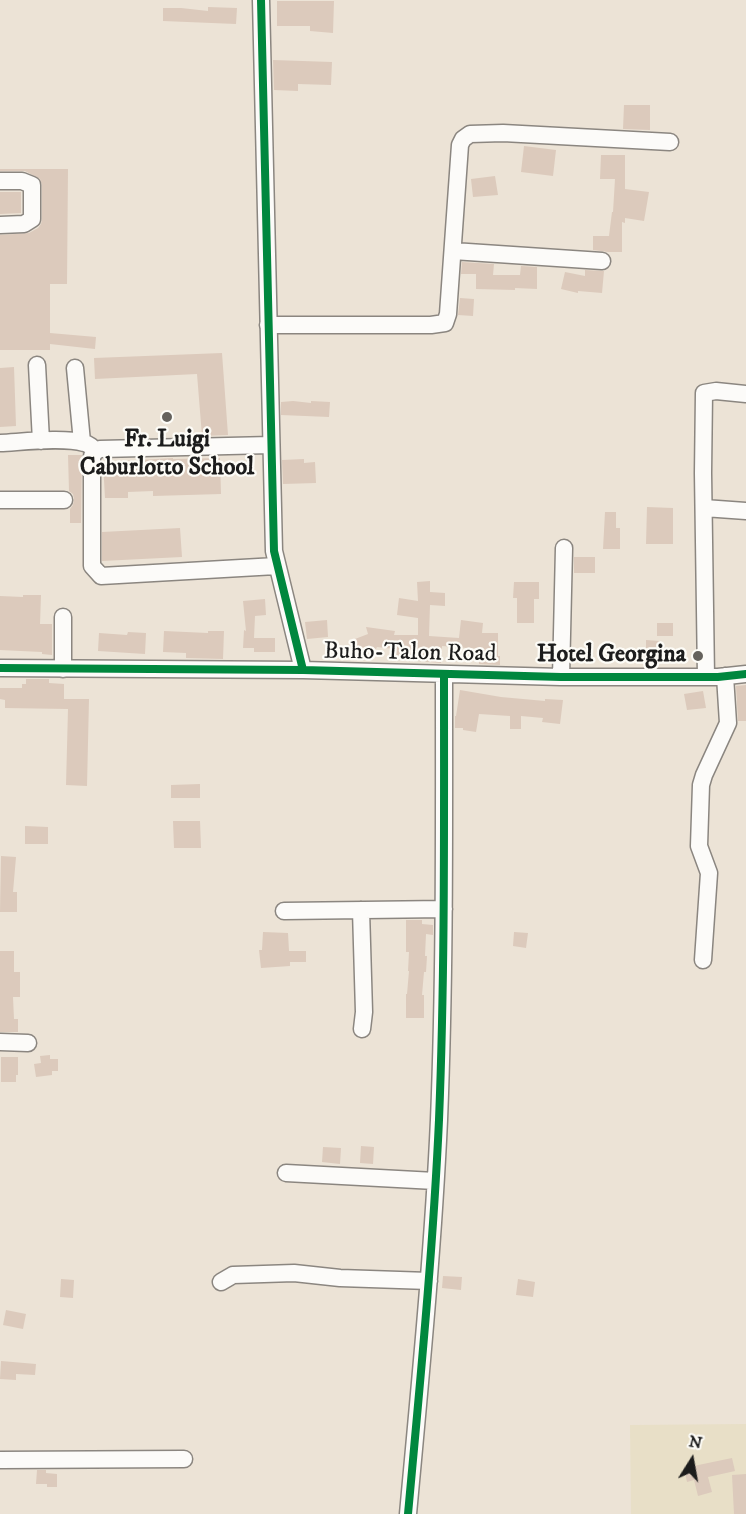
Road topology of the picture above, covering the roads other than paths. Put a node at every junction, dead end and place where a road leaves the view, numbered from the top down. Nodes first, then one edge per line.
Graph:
1 (261, 0) edge
2 (670, 142) dead end
3 (0, 182) edge
4 (0, 225) edge
5 (453, 251) junction
6 (602, 261) dead end
7 (268, 325) junction
8 (37, 365) dead end
9 (75, 368) dead end
10 (746, 394) edge
11 (41, 441) junction
12 (0, 443) edge
13 (271, 446) junction
14 (89, 447) junction
15 (0, 500) edge
16 (64, 500) dead end
17 (704, 508) junction
18 (746, 511) edge
19 (564, 548) dead end
20 (276, 566) junction
21 (63, 617) dead end
22 (0, 668) edge
23 (63, 669) junction
24 (303, 670) junction
25 (444, 674) junction
26 (746, 674) edge
27 (725, 676) junction
28 (561, 677) junction
29 (706, 677) junction
30 (444, 909) junction
31 (361, 910) junction
32 (284, 911) dead end
33 (703, 960) dead end
34 (362, 1029) dead end
35 (0, 1042) edge
36 (28, 1042) dead end
37 (286, 1173) dead end
38 (435, 1181) junction
39 (429, 1281) junction
40 (221, 1282) dead end
41 (184, 1459) dead end
42 (0, 1460) edge
43 (408, 1514) edge

1 - 7 street
2 - 5 street
3 - 4 street
5 - 6 street
5 - 7 street
7 - 13 street
8 - 11 street
9 - 14 street
10 - 17 street
11 - 12 street
11 - 14 street
13 - 14 street
13 - 20 street
14 - 20 street
15 - 16 street
17 - 18 street
17 - 29 street
19 - 28 street
20 - 24 street
21 - 23 street
22 - 23 street, Buho-Talon Road
23 - 24 street, Buho-Talon Road
24 - 25 street, Buho-Talon Road
25 - 28 street, Buho-Talon Road
25 - 30 street
26 - 27 street, Buho-Talon Road
27 - 29 street, Buho-Talon Road
27 - 33 street
28 - 29 street, Buho-Talon Road
30 - 31 street
30 - 38 street
31 - 32 street
31 - 34 street
35 - 36 street
37 - 38 street
38 - 39 street
39 - 40 street
39 - 43 street
41 - 42 street

